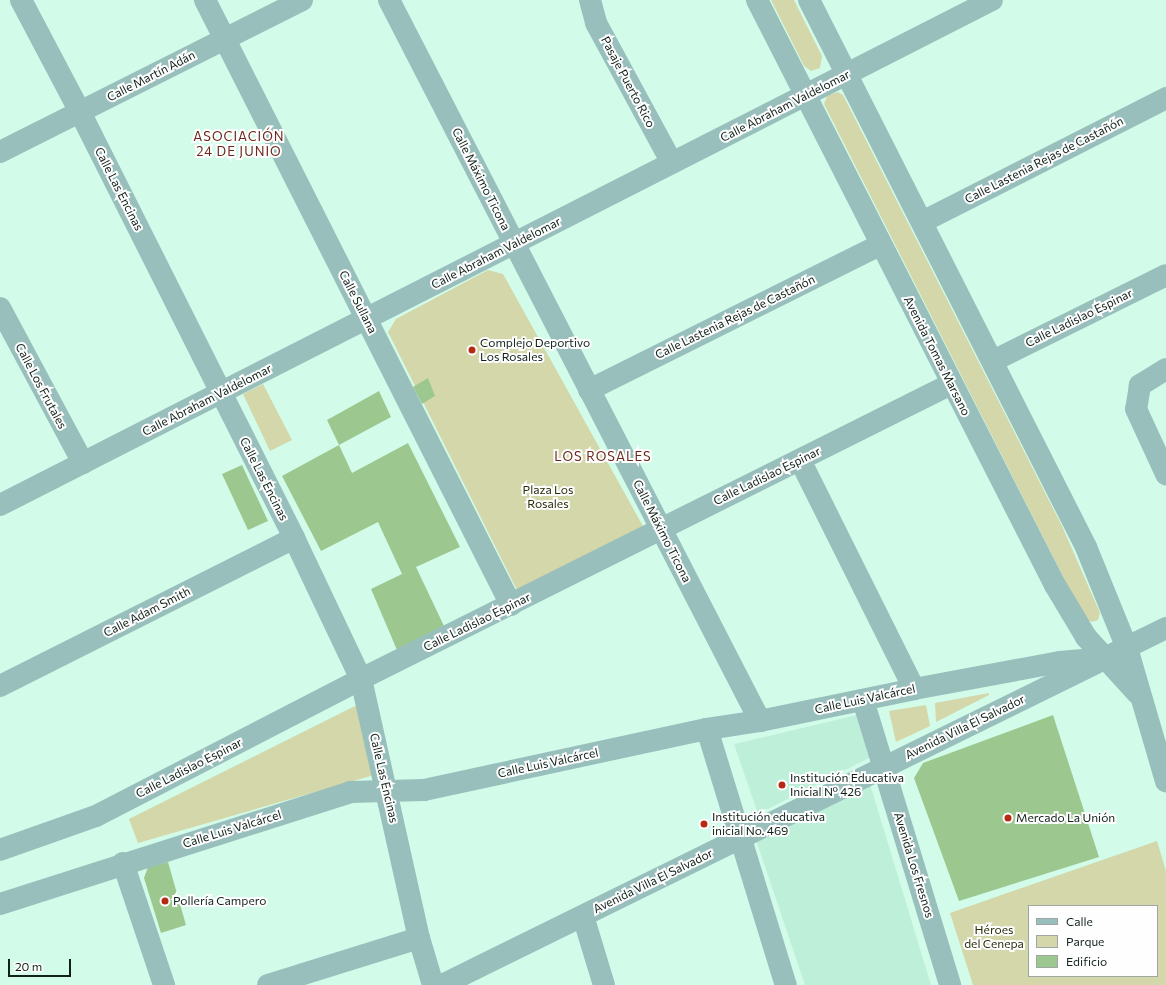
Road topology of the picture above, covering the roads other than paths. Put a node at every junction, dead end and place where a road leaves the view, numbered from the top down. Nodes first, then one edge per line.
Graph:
1 (21, 0) edge
2 (205, 0) edge
3 (302, 0) edge
4 (389, 0) edge
5 (590, 0) edge
6 (757, 0) edge
7 (809, 0) edge
8 (992, 0) edge
9 (225, 39) junction
10 (846, 74) junction
11 (806, 94) junction
12 (1166, 98) edge
13 (80, 112) junction
14 (0, 152) edge
15 (672, 163) junction
16 (922, 222) junction
17 (514, 243) junction
18 (880, 245) junction
19 (1166, 275) edge
20 (2, 317) edge
21 (366, 319) junction
22 (993, 361) junction
23 (1166, 369) edge
24 (951, 384) junction
25 (589, 390) junction
26 (221, 392) junction
27 (800, 460) junction
28 (82, 463) junction
29 (1166, 474) edge
30 (0, 505) edge
31 (661, 529) junction
32 (294, 538) junction
33 (511, 605) junction
34 (1166, 628) edge
35 (1127, 648) junction
36 (1106, 658) junction
37 (361, 679) junction
38 (0, 686) edge
39 (914, 689) junction
40 (1140, 697) junction
41 (863, 700) junction
42 (760, 721) junction
43 (707, 729) junction
44 (884, 767) junction
45 (1166, 781) edge
46 (386, 789) junction
47 (741, 838) junction
48 (0, 850) edge
49 (123, 863) junction
50 (0, 904) edge
51 (582, 916) junction
52 (419, 938) junction
53 (164, 985) edge
54 (268, 985) edge
55 (433, 985) edge
56 (442, 985) edge
57 (604, 985) edge
58 (786, 985) edge
59 (950, 985) edge

1 - 13 street, Calle Las Encinas
2 - 9 street, Calle Sullana
3 - 9 street, Calle Martín Adán
4 - 17 street, Calle Máximo Ticona
5 - 15 street, Pasaje Puerto Rico
6 - 11 street, Avenida Tomas Marsano
7 - 10 street, Avenida Tomas Marsano
8 - 10 street, Calle Abraham Valdelomar
9 - 13 street, Calle Martín Adán
9 - 21 street, Calle Sullana
10 - 11 street, Calle Abraham Valdelomar
10 - 16 street, Avenida Tomas Marsano
11 - 15 street, Calle Abraham Valdelomar
11 - 18 street, Avenida Tomas Marsano
12 - 16 street, Calle Lastenia Rejas de Castañón
13 - 14 street, Calle Martín Adán
13 - 26 street, Calle Las Encinas
15 - 17 street, Calle Abraham Valdelomar
16 - 22 street, Avenida Tomas Marsano
17 - 21 street, Calle Abraham Valdelomar
17 - 25 street, Calle Máximo Ticona
18 - 24 street, Avenida Tomas Marsano
18 - 25 street, Calle Lastenia Rejas de Castañón
19 - 22 street, Calle Ladislao Espinar
20 - 28 street, Calle Los Frutales
21 - 26 street, Calle Abraham Valdelomar
21 - 33 street, Calle Sullana
22 - 35 street, Avenida Tomas Marsano
23 - 29 street
24 - 27 street, Calle Ladislao Espinar
24 - 36 street, Avenida Tomas Marsano
25 - 31 street, Calle Máximo Ticona
26 - 28 street, Calle Abraham Valdelomar
26 - 32 street, Calle Las Encinas
27 - 31 street, Calle Ladislao Espinar
27 - 39 street
28 - 30 street, Calle Abraham Valdelomar
31 - 33 street, Calle Ladislao Espinar
31 - 42 street, Calle Máximo Ticona
32 - 37 street, Calle Las Encinas
32 - 38 street, Calle Adam Smith
33 - 37 street, Calle Ladislao Espinar
34 - 35 street, Avenida Villa El Salvador
35 - 36 street, Avenida Villa El Salvador
35 - 40 street, Avenida Tomas Marsano
36 - 39 street, Calle Luis Valcárcel
36 - 40 street, Avenida Tomas Marsano
36 - 44 street, Avenida Villa El Salvador
37 - 46 street, Calle Las Encinas
37 - 48 street, Calle Ladislao Espinar
39 - 41 street, Calle Luis Valcárcel
40 - 45 street, Avenida Tomas Marsano
41 - 42 street, Calle Luis Valcárcel
41 - 44 street, Avenida Los Fresnos
42 - 43 street, Calle Luis Valcárcel
43 - 46 street, Calle Luis Valcárcel
43 - 47 street
44 - 47 street, Avenida Villa El Salvador
44 - 59 street, Avenida Los Fresnos
46 - 49 street, Calle Luis Valcárcel
46 - 52 street, Calle Las Encinas
47 - 51 street, Avenida Villa El Salvador
47 - 58 street
49 - 50 street, Calle Luis Valcárcel
49 - 53 street
51 - 56 street, Avenida Villa El Salvador
51 - 57 street
52 - 54 street
52 - 55 street, Calle Las Encinas

